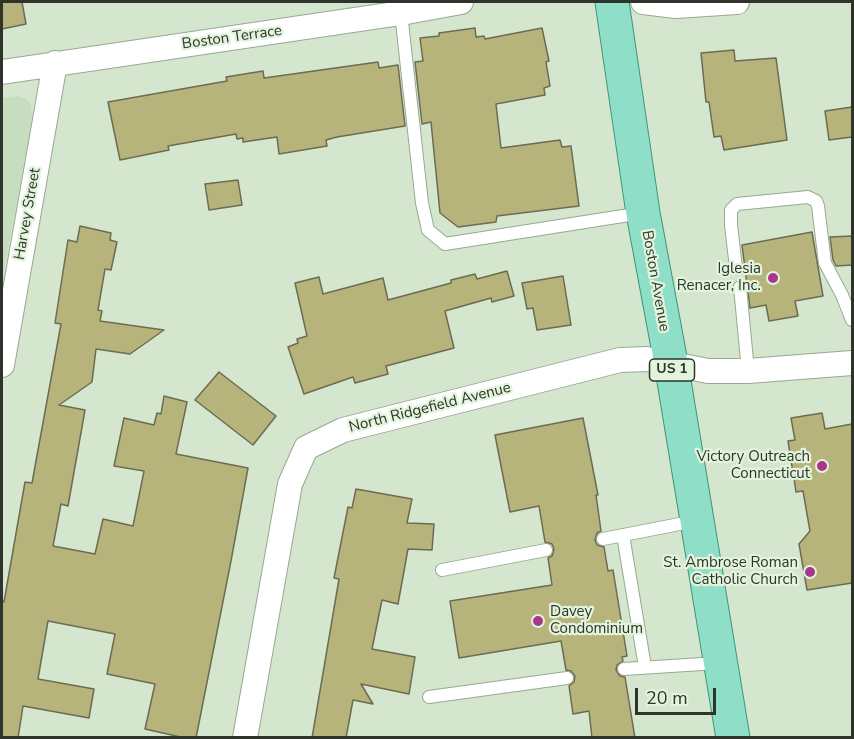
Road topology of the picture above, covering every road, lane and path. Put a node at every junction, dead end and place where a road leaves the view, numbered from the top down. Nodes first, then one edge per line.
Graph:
1 (461, 2) edge
2 (612, 2) edge
3 (643, 2) edge
4 (737, 2) edge
5 (400, 13) junction
6 (56, 63) junction
7 (2, 72) edge
8 (643, 213) junction
9 (736, 268) dead end
10 (740, 287) dead end
11 (6, 314) edge
12 (852, 320) edge
13 (670, 363) junction
14 (852, 363) edge
15 (2, 365) edge
16 (748, 371) junction
17 (696, 520) junction
18 (623, 535) junction
19 (603, 539) dead end
20 (546, 550) dead end
21 (442, 570) dead end
22 (720, 663) junction
23 (645, 667) junction
24 (624, 669) dead end
25 (567, 678) dead end
26 (429, 697) dead end
27 (245, 738) edge
28 (733, 738) edge

1 - 5 street, Boston Terrace
2 - 8 main road, Boston Avenue / US 1
3 - 4 street
5 - 6 street, Boston Terrace
5 - 8 lane
6 - 7 street, Boston Terrace
6 - 11 street, Harvey Street
8 - 13 main road, Boston Avenue / US 1
9 - 12 lane
10 - 16 lane
11 - 15 street, Harvey Street
13 - 16 street, North Ridgefield Avenue
13 - 17 main road, Boston Avenue / US 1
13 - 27 street, North Ridgefield Avenue
14 - 16 street, North Ridgefield Avenue
17 - 18 lane
17 - 22 main road, Boston Avenue / US 1
18 - 19 lane
18 - 23 lane
20 - 21 lane
22 - 23 lane
22 - 28 main road, Boston Avenue / US 1
23 - 24 lane
25 - 26 lane

